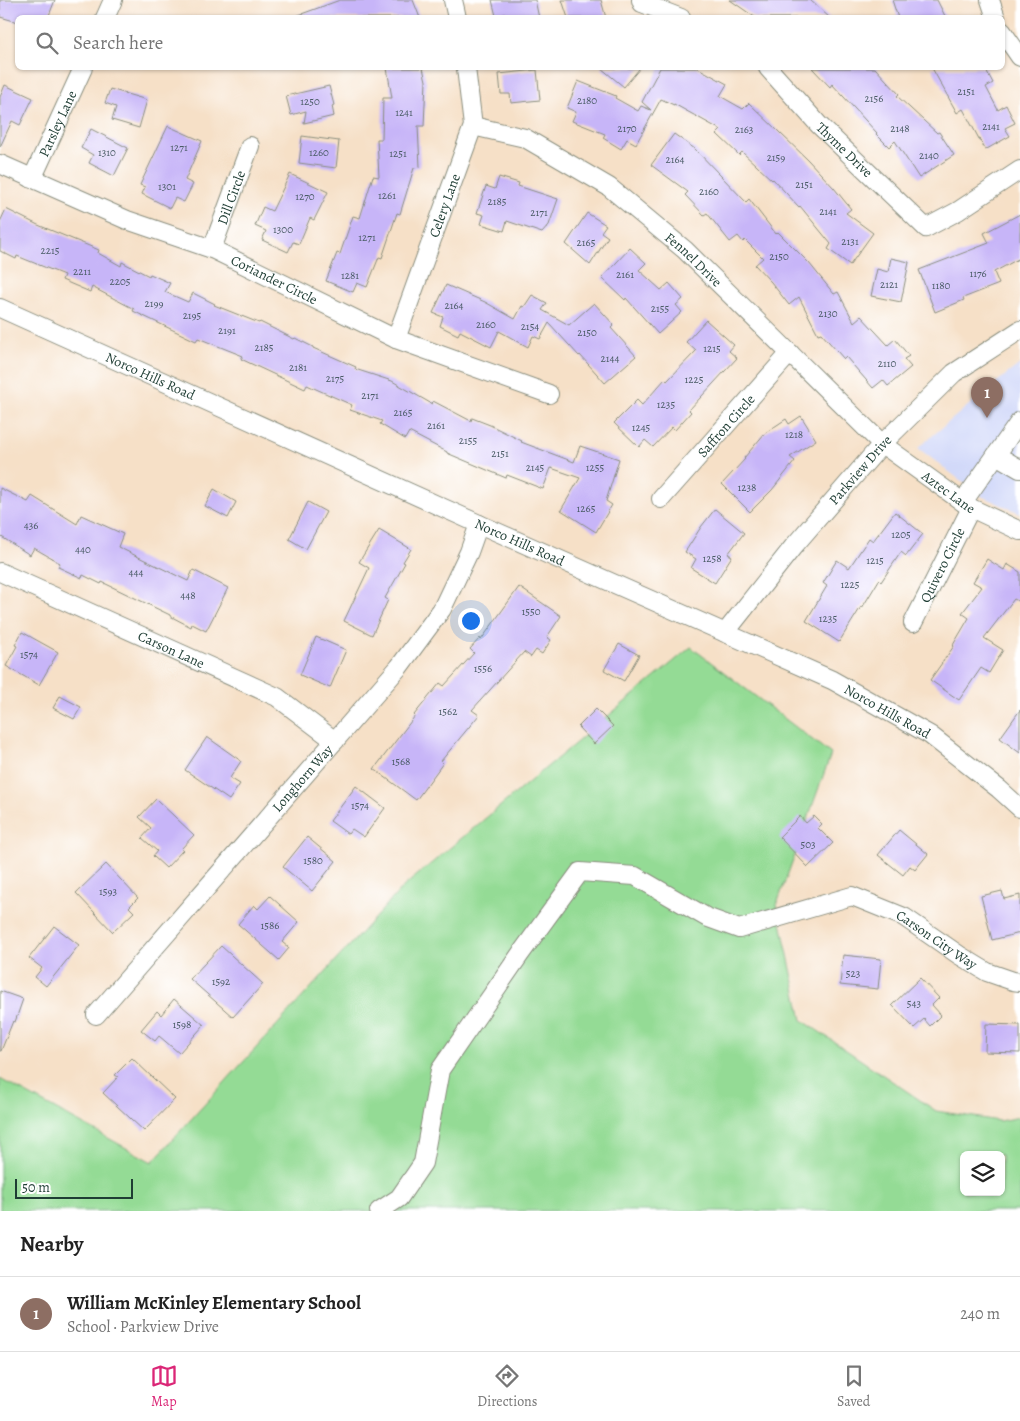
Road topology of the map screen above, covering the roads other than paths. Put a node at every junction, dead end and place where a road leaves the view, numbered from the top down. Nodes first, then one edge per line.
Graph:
1 (113, 0) edge
2 (453, 0) edge
3 (641, 0) edge
4 (990, 0) edge
5 (106, 15) edge
6 (457, 15) edge
7 (673, 15) edge
8 (995, 15) edge
9 (1005, 35) edge
10 (1020, 57) edge
11 (82, 70) edge
12 (466, 70) edge
13 (770, 70) edge
14 (473, 126) junction
15 (250, 146) dead end
16 (0, 164) edge
17 (1020, 170) edge
18 (32, 179) junction
19 (212, 249) junction
20 (0, 308) edge
21 (1020, 330) edge
22 (396, 339) junction
23 (790, 353) junction
24 (549, 394) dead end
25 (1020, 421) edge
26 (882, 444) junction
27 (996, 455) junction
28 (1020, 468) edge
29 (661, 499) dead end
30 (967, 505) junction
31 (479, 524) junction
32 (1020, 531) edge
33 (0, 572) edge
34 (913, 623) dead end
35 (725, 633) junction
36 (335, 741) junction
37 (1020, 808) edge
38 (1020, 982) edge
39 (96, 1014) dead end
40 (380, 1211) edge

1 - 5 street
2 - 6 street
3 - 7 street
4 - 8 street
9 - 10 street
11 - 18 street, Parsley Lane
12 - 14 street, Celery Lane
13 - 17 street, Thyme Drive
14 - 22 street, Celery Lane
14 - 23 street, Fennel Drive
15 - 19 street, Dill Circle
16 - 18 street, Coriander Circle
18 - 19 street, Coriander Circle
19 - 22 street, Coriander Circle
20 - 31 street, Norco Hills Road
21 - 26 street, Parkview Drive
22 - 24 street, Coriander Circle
23 - 26 street, Fennel Drive
23 - 29 street, Saffron Circle
25 - 27 street, Quivero Circle
26 - 30 street, Aztec Lane
26 - 35 street, Parkview Drive
27 - 28 street
27 - 30 street, Quivero Circle
30 - 32 street, Aztec Lane
30 - 34 street, Quivero Circle
31 - 35 street, Norco Hills Road
31 - 36 street, Longhorn Way
33 - 36 street, Carson Lane
35 - 37 street, Norco Hills Road
36 - 39 street, Longhorn Way
38 - 40 street, Carson City Way

